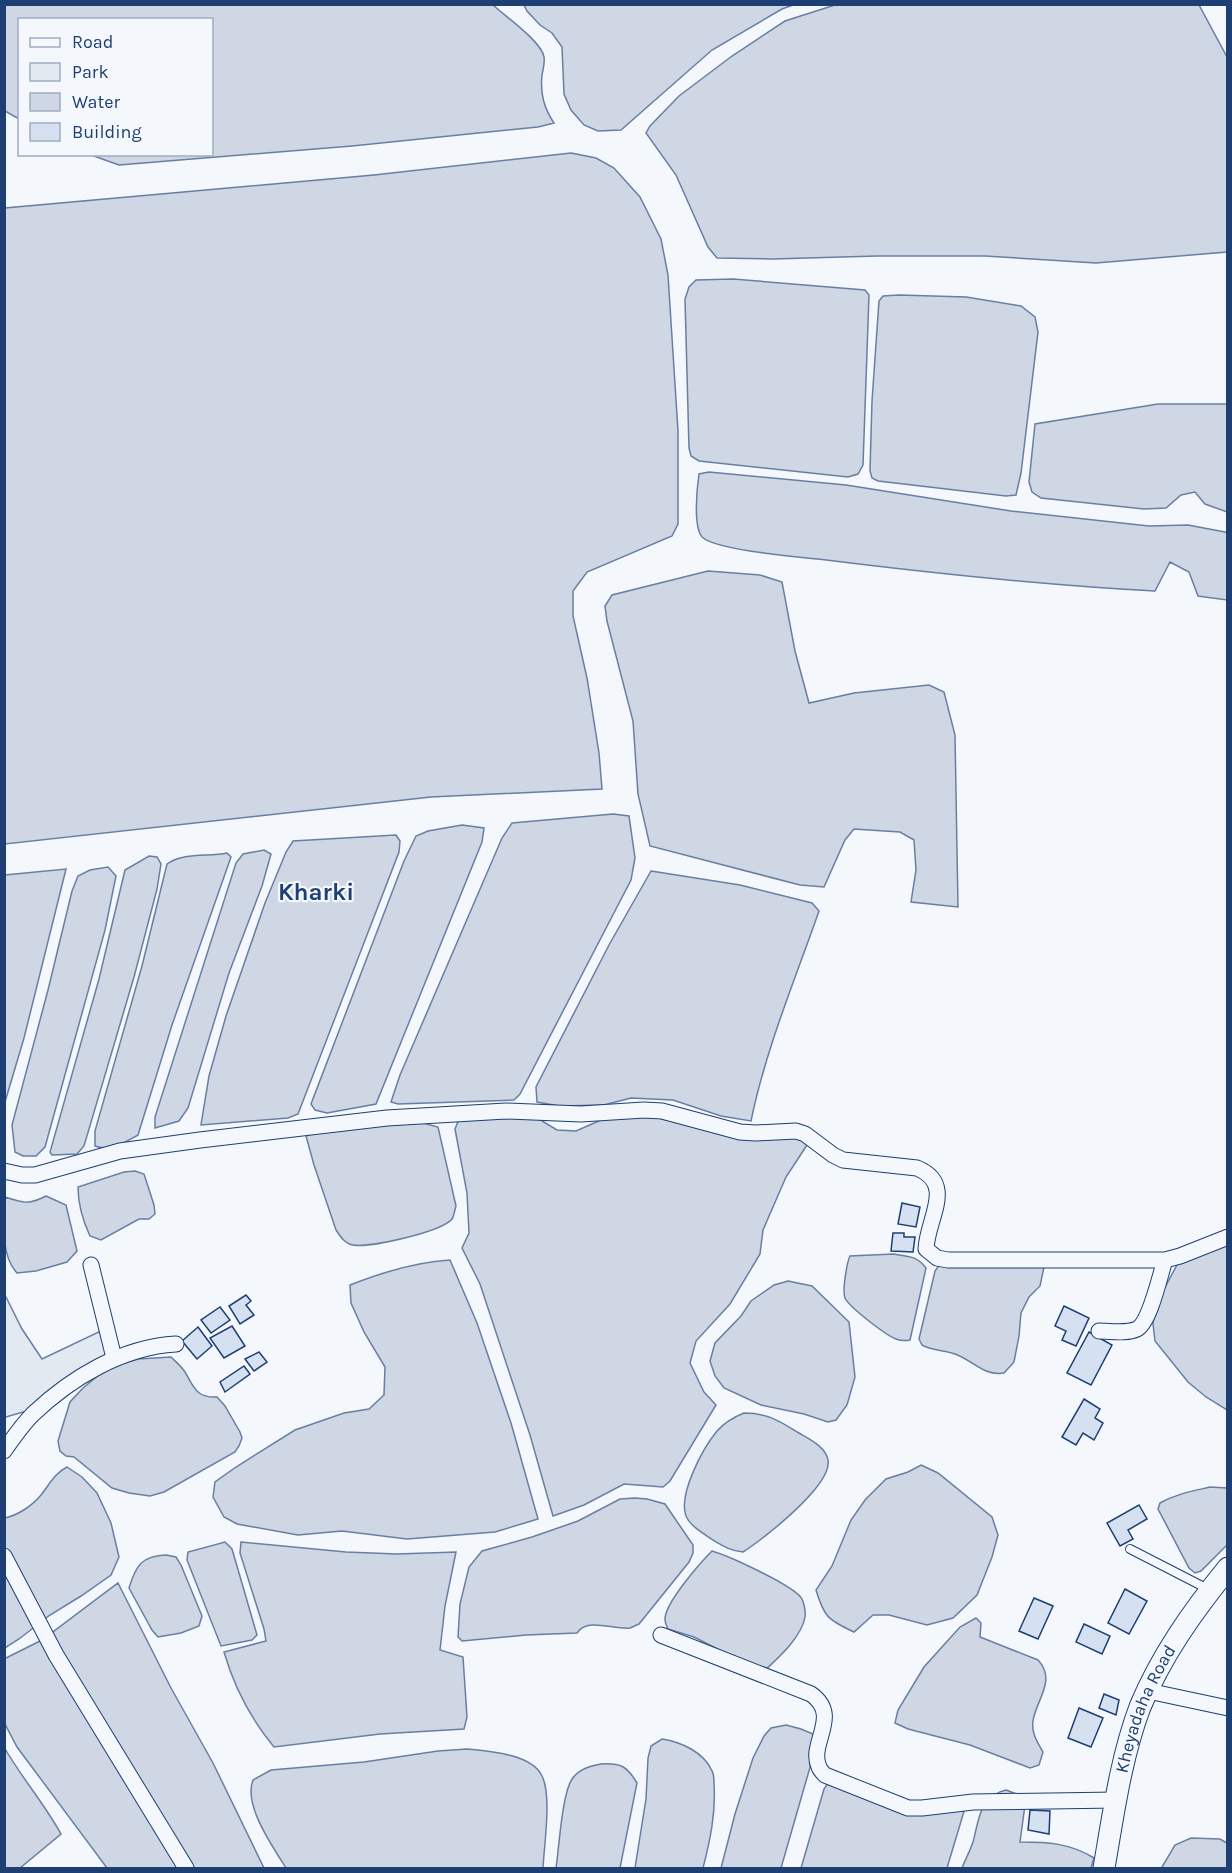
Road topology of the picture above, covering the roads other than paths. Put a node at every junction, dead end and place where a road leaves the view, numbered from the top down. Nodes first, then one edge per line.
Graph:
1 (4, 1171) edge
2 (1227, 1237) edge
3 (1165, 1260) junction
4 (91, 1264) dead end
5 (1099, 1331) dead end
6 (176, 1344) dead end
7 (114, 1358) junction
8 (4, 1451) edge
9 (1130, 1549) dead end
10 (4, 1556) edge
11 (1227, 1568) edge
12 (1209, 1590) junction
13 (661, 1635) dead end
14 (1148, 1691) junction
15 (1227, 1708) edge
16 (1117, 1800) junction
17 (186, 1869) edge
18 (1104, 1869) edge

1 - 3 street
2 - 3 street
3 - 5 street
4 - 7 street
6 - 7 street
7 - 8 street
9 - 12 lane
10 - 17 street
11 - 12 main road, Kheyadaha Road
12 - 14 main road, Kheyadaha Road
13 - 16 street
14 - 15 street
14 - 16 main road, Kheyadaha Road
16 - 18 main road, Kheyadaha Road

